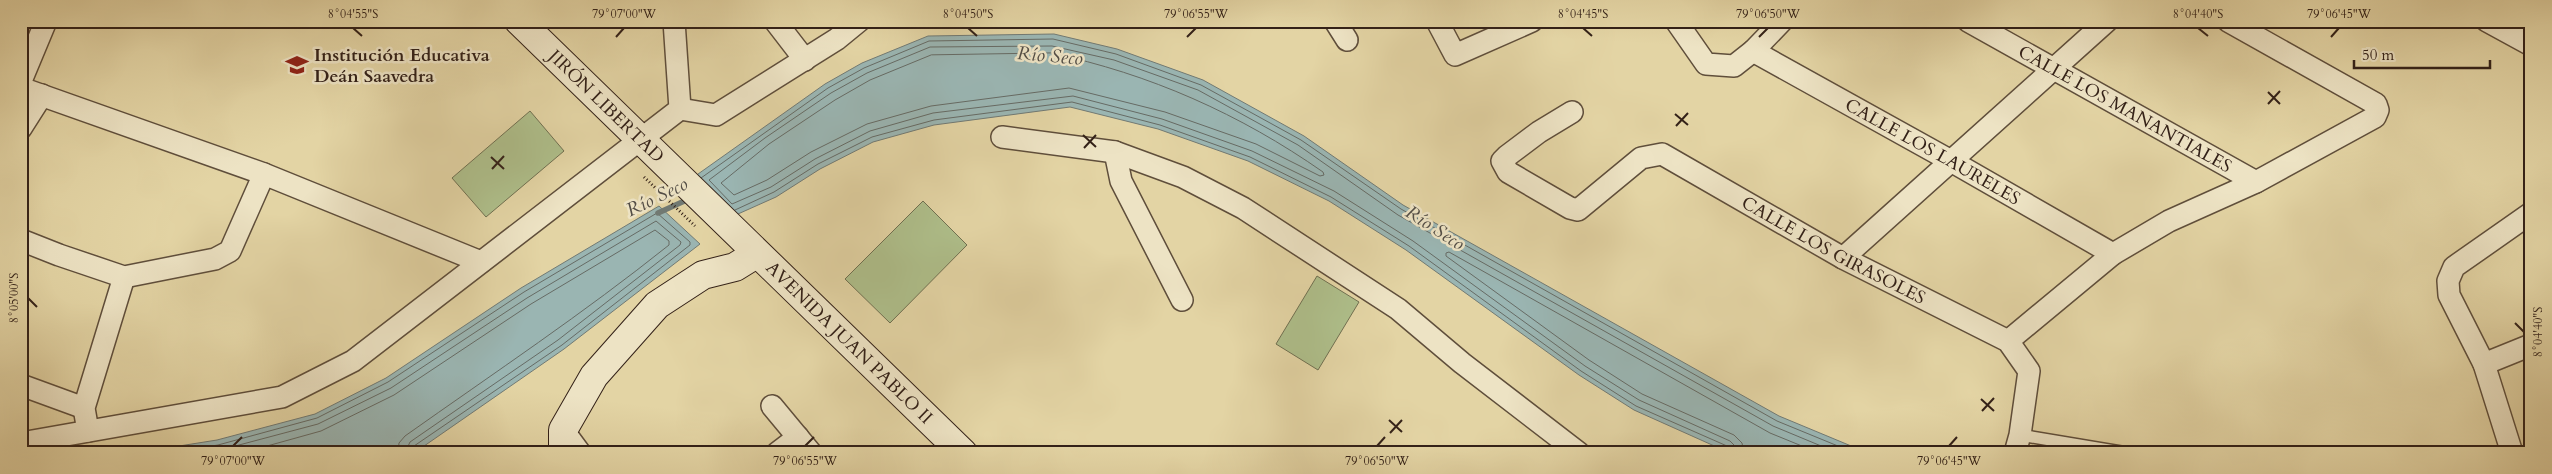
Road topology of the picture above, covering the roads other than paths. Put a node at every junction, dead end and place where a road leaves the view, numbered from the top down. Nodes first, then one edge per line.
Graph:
1 (46, 21) edge
2 (519, 21) edge
3 (674, 21) edge
4 (775, 21) edge
5 (858, 21) edge
6 (1335, 21) edge
7 (1437, 21) edge
8 (1532, 21) edge
9 (1676, 21) edge
10 (1782, 21) edge
11 (1968, 21) edge
12 (2107, 21) edge
13 (2228, 21) edge
14 (2487, 21) edge
15 (1347, 40) dead end
16 (2531, 45) edge
17 (1753, 51) junction
18 (805, 60) junction
19 (2052, 70) junction
20 (21, 81) edge
21 (21, 88) edge
22 (42, 95) junction
23 (680, 109) junction
24 (1572, 112) dead end
25 (21, 128) edge
26 (1002, 137) dead end
27 (640, 140) junction
28 (1115, 152) junction
29 (1951, 161) junction
30 (264, 174) junction
31 (2256, 182) junction
32 (2531, 213) edge
33 (736, 234) joint
34 (21, 240) edge
35 (756, 254) junction
36 (2113, 254) junction
37 (1843, 258) junction
38 (481, 262) junction
39 (124, 277) junction
40 (1182, 300) dead end
41 (2008, 341) junction
42 (2531, 345) edge
43 (2484, 364) junction
44 (21, 384) edge
45 (772, 406) dead end
46 (84, 408) junction
47 (88, 431) junction
48 (563, 442) edge
49 (21, 443) edge
50 (2018, 444) edge
51 (805, 445) edge
52 (2121, 452) edge
53 (580, 453) edge
54 (777, 453) edge
55 (962, 453) edge
56 (1579, 453) edge
57 (2512, 453) edge

1 - 20 street
2 - 27 street, JIRÓN LIBERTAD
3 - 23 street
4 - 18 street
5 - 18 street
6 - 15 street
7 - 8 street
9 - 17 street
10 - 17 street
11 - 19 street, CALLE LOS MANANTIALES
12 - 19 street
13 - 31 street
14 - 16 street
17 - 29 street, CALLE LOS LAURELES
18 - 23 street
19 - 29 street
19 - 31 street, CALLE LOS MANANTIALES
21 - 22 street
22 - 25 street
22 - 30 street
23 - 27 street
24 - 37 street, CALLE LOS GIRASOLES
26 - 28 street
27 - 33 street, JIRÓN LIBERTAD
27 - 38 street
28 - 40 street
28 - 56 street
29 - 36 street, CALLE LOS LAURELES
29 - 37 street
30 - 38 street
30 - 39 street
31 - 36 street
32 - 43 street
33 - 35 street, AVENIDA JUAN PABLO II
34 - 39 street
35 - 48 street
35 - 55 street, AVENIDA JUAN PABLO II
36 - 41 street
37 - 41 street, CALLE LOS GIRASOLES
38 - 47 street
39 - 46 street
41 - 50 street
42 - 43 street
43 - 57 street
44 - 46 street
45 - 51 street
46 - 47 street
47 - 49 street
48 - 53 street
50 - 52 lane
51 - 54 street

